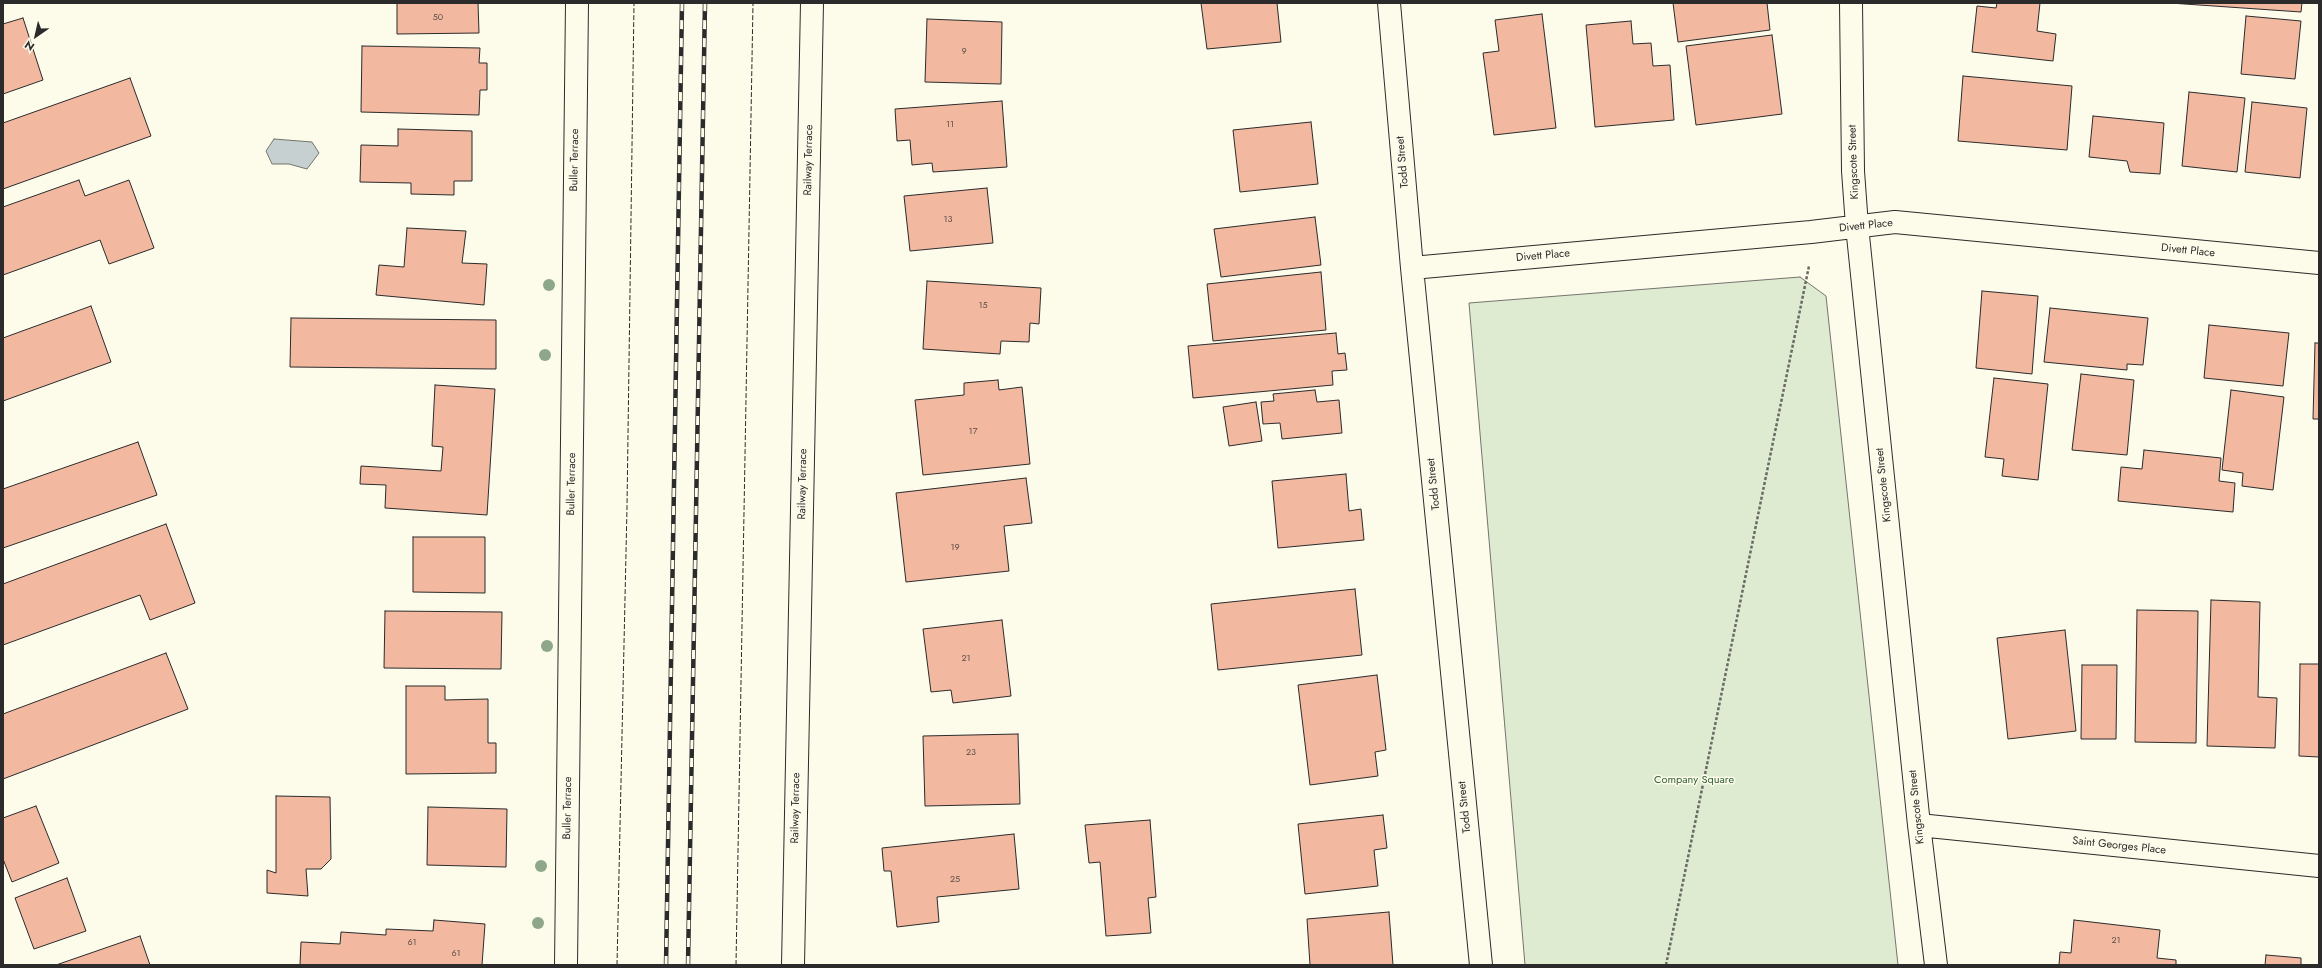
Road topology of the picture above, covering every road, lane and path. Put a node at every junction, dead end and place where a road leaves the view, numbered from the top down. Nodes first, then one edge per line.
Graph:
1 (577, 3) edge
2 (812, 3) edge
3 (1389, 3) edge
4 (1851, 3) edge
5 (1857, 226) junction
6 (2319, 263) edge
7 (1809, 266) dead end
8 (1412, 268) junction
9 (1919, 825) junction
10 (2319, 866) edge
11 (566, 965) edge
12 (793, 965) edge
13 (1481, 965) edge
14 (1666, 965) edge
15 (1936, 965) edge

1 - 11 street, Buller Terrace
2 - 12 street, Railway Terrace
3 - 8 street, Todd Street
4 - 5 street, Kingscote Street
5 - 6 street, Divett Place
5 - 8 street, Divett Place
5 - 9 street, Kingscote Street
7 - 14 path
8 - 13 street, Todd Street
9 - 10 street, Saint Georges Place
9 - 15 street, Kingscote Street

